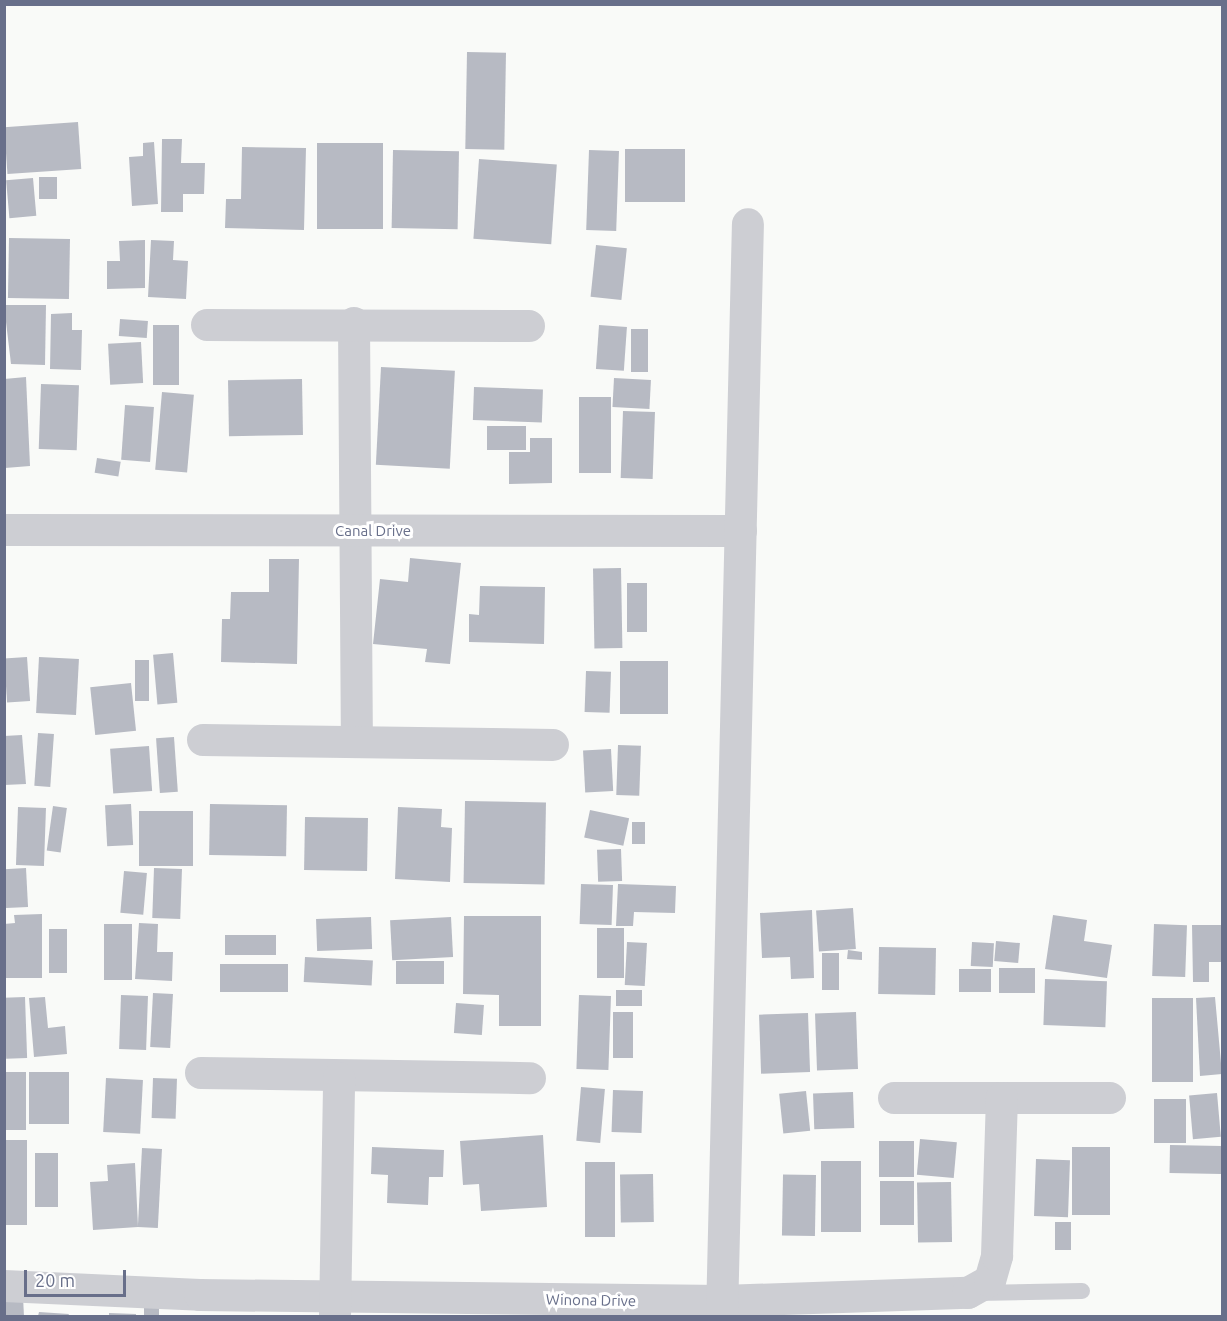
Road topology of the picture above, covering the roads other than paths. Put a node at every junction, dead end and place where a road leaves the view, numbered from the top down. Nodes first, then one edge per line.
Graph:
1 (748, 224) dead end
2 (354, 323) junction
3 (207, 324) dead end
4 (529, 326) dead end
5 (4, 530) edge
6 (353, 531) junction
7 (741, 531) junction
8 (203, 740) dead end
9 (357, 740) junction
10 (553, 745) dead end
11 (201, 1073) dead end
12 (339, 1078) junction
13 (530, 1078) dead end
14 (894, 1098) dead end
15 (1002, 1098) junction
16 (1110, 1098) dead end
17 (4, 1286) edge
18 (1082, 1291) dead end
19 (968, 1293) junction
20 (335, 1307) edge
21 (722, 1309) edge

1 - 7 street
2 - 3 street
2 - 4 street
2 - 6 street
5 - 6 street, Canal Drive
6 - 7 street, Canal Drive
6 - 9 street
7 - 21 street
8 - 9 street
9 - 10 street
11 - 12 street
12 - 13 street
12 - 20 street
14 - 15 street
15 - 16 street
15 - 19 street
17 - 20 street, Winona Drive
18 - 19 lane
19 - 21 street, Winona Drive
20 - 21 street, Winona Drive

